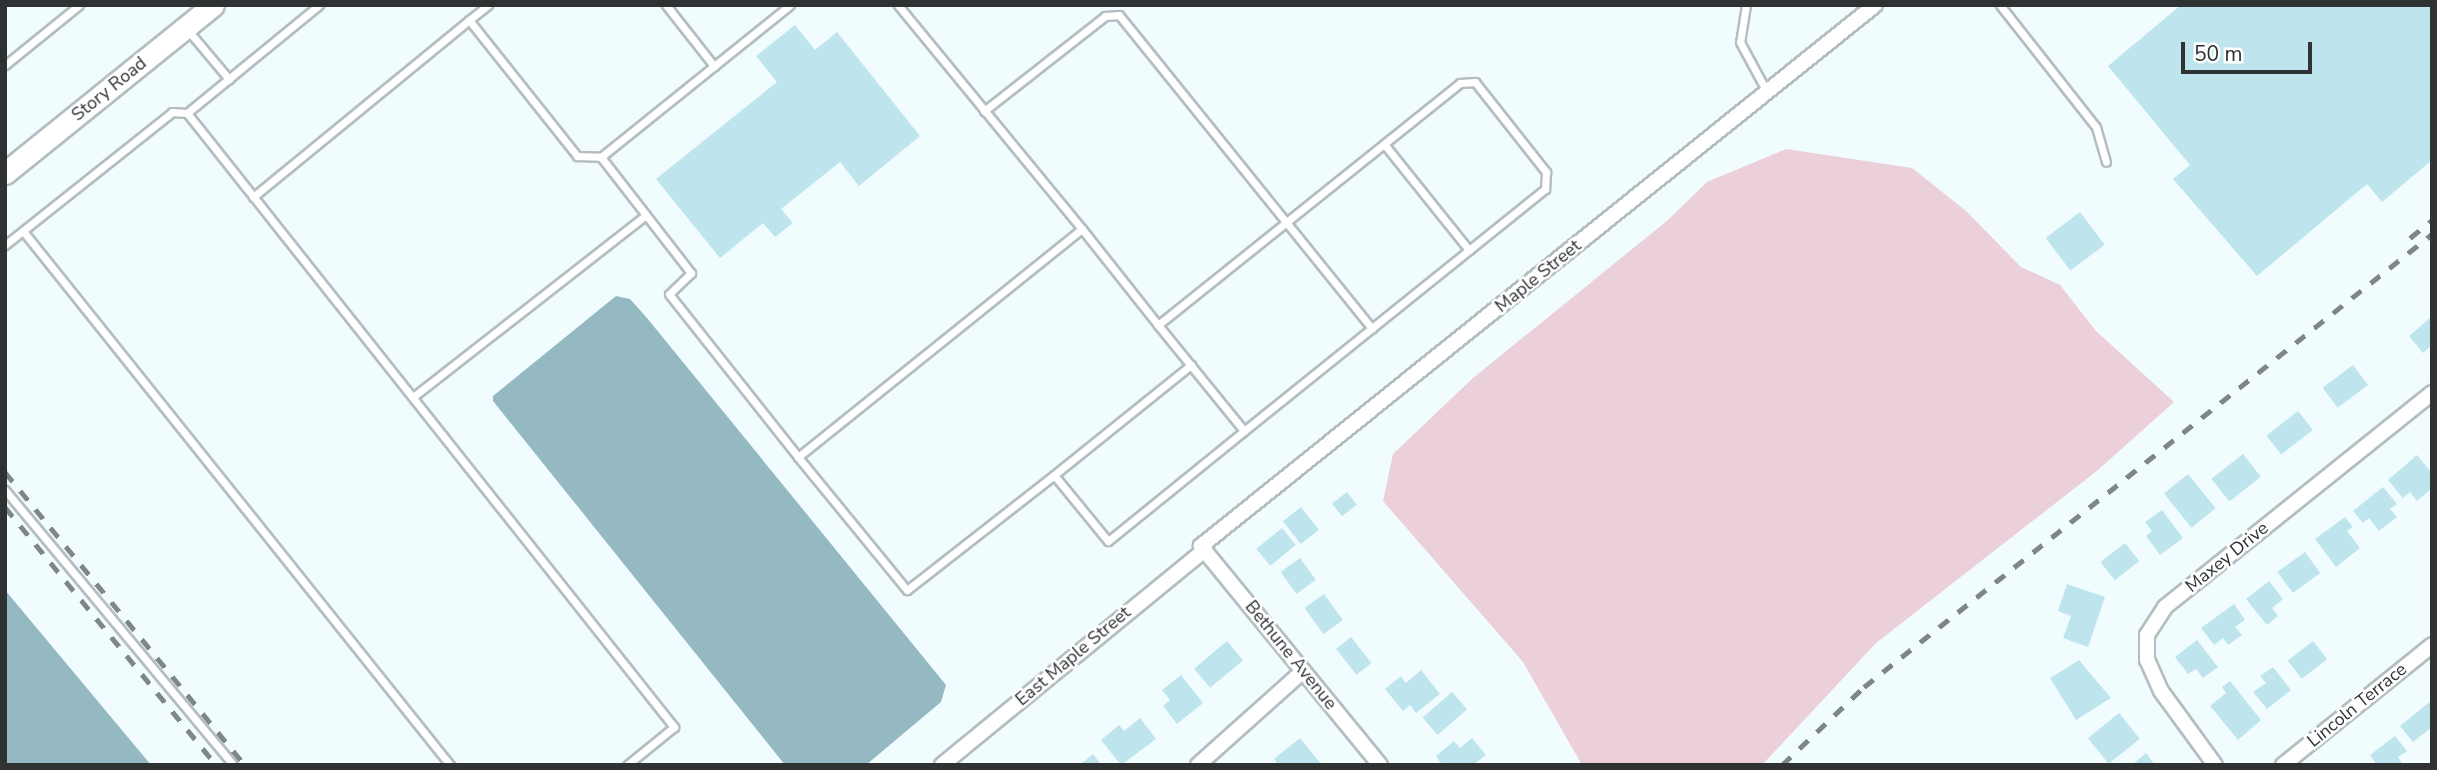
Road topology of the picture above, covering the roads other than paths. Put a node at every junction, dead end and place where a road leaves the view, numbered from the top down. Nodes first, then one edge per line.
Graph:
1 (79, 5) edge
2 (213, 5) edge
3 (319, 5) edge
4 (488, 5) edge
5 (666, 5) edge
6 (790, 5) edge
7 (898, 5) edge
8 (1746, 5) edge
9 (1875, 5) edge
10 (2000, 5) edge
11 (469, 20) junction
12 (185, 27) junction
13 (5, 65) edge
14 (715, 66) junction
15 (229, 79) junction
16 (1768, 93) junction
17 (984, 111) junction
18 (187, 113) junction
19 (1384, 144) junction
20 (601, 157) junction
21 (2106, 162) dead end
22 (5, 173) edge
23 (253, 197) junction
24 (645, 216) junction
25 (1289, 220) junction
26 (1082, 229) junction
27 (23, 232) junction
28 (5, 245) edge
29 (1469, 250) junction
30 (1158, 324) junction
31 (1372, 329) junction
32 (1191, 365) junction
33 (2432, 393) edge
34 (413, 397) junction
35 (1244, 430) junction
36 (798, 457) junction
37 (1054, 475) junction
38 (5, 490) edge
39 (1203, 548) junction
40 (2432, 645) edge
41 (1303, 671) junction
42 (233, 765) edge
43 (450, 765) edge
44 (627, 765) edge
45 (942, 765) edge
46 (1198, 765) edge
47 (1380, 765) edge
48 (2215, 765) edge
49 (2283, 765) edge

1 - 13 lane
2 - 12 street, Story Road
3 - 15 lane
4 - 11 lane
5 - 14 lane
6 - 14 lane
7 - 17 lane
8 - 16 lane
9 - 16 street, Maple Street
10 - 21 lane
11 - 20 lane
11 - 23 lane
12 - 15 lane
12 - 22 street, Story Road
14 - 20 lane
15 - 18 lane
16 - 39 street, Maple Street
17 - 25 lane
17 - 26 lane
18 - 23 lane
18 - 27 lane
19 - 25 lane
19 - 29 lane
19 - 29 lane
20 - 24 lane
23 - 34 lane
24 - 34 lane
24 - 36 lane
25 - 30 lane
25 - 31 lane
26 - 30 lane
26 - 36 lane
27 - 28 lane
27 - 43 lane
29 - 31 lane
30 - 32 lane
31 - 35 lane
32 - 35 lane
32 - 37 lane
33 - 48 street, Maxey Drive
34 - 44 lane
35 - 37 lane
36 - 37 lane
38 - 42 lane
39 - 41 street, Bethune Avenue
39 - 45 street, East Maple Street
40 - 49 street, Lincoln Terrace
41 - 46 street
41 - 47 street, Bethune Avenue

